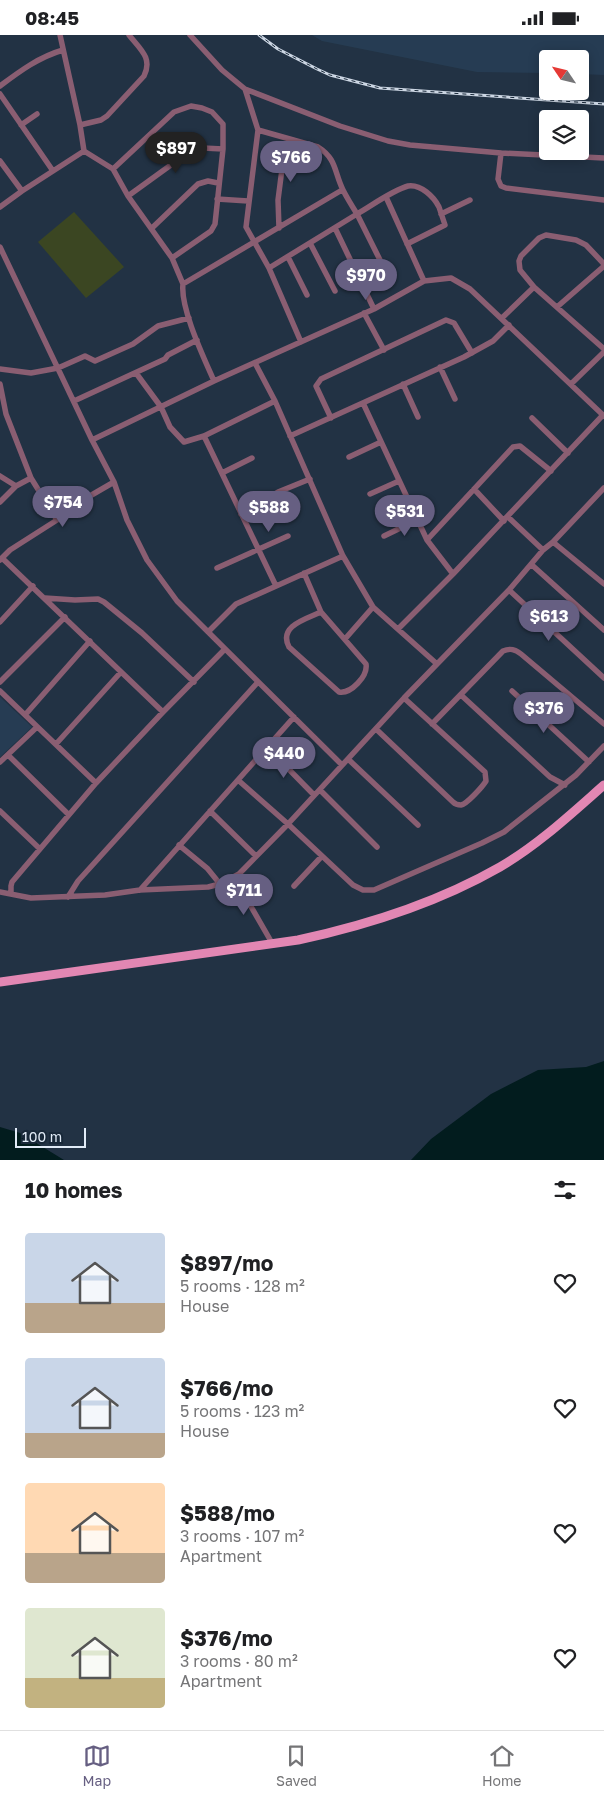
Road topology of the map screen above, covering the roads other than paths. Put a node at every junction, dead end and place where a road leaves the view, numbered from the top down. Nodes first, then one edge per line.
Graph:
1 (60, 35) edge
2 (129, 35) edge
3 (190, 35) edge
4 (63, 51) junction
5 (0, 86) edge
6 (245, 89) junction
7 (0, 93) edge
8 (37, 114) dead end
9 (22, 125) junction
10 (80, 125) junction
11 (258, 130) junction
12 (286, 138) junction
13 (223, 149) junction
14 (84, 151) junction
15 (500, 153) junction
16 (604, 158) edge
17 (0, 161) edge
18 (113, 169) junction
19 (53, 171) junction
20 (218, 183) junction
21 (342, 190) junction
22 (22, 191) junction
23 (128, 196) junction
24 (386, 197) junction
25 (217, 199) junction
26 (470, 200) dead end
27 (604, 200) edge
28 (248, 201) junction
29 (0, 207) edge
30 (357, 214) junction
31 (441, 214) junction
32 (335, 227) junction
33 (152, 228) junction
34 (279, 228) junction
35 (254, 243) junction
36 (310, 243) junction
37 (407, 244) junction
38 (0, 247) edge
39 (288, 257) junction
40 (172, 258) junction
41 (381, 262) dead end
42 (604, 265) edge
43 (269, 268) junction
44 (424, 281) junction
45 (183, 284) junction
46 (534, 287) junction
47 (335, 291) dead end
48 (307, 295) dead end
49 (557, 307) junction
50 (374, 309) junction
51 (364, 313) junction
52 (189, 318) junction
53 (502, 318) junction
54 (509, 325) junction
55 (197, 340) junction
56 (301, 342) junction
57 (384, 351) junction
58 (604, 351) edge
59 (472, 353) junction
60 (255, 363) junction
61 (440, 367) junction
62 (58, 368) junction
63 (0, 369) edge
64 (136, 373) junction
65 (214, 381) junction
66 (0, 384) edge
67 (403, 385) junction
68 (571, 385) junction
69 (455, 399) dead end
70 (74, 401) junction
71 (275, 401) junction
72 (2, 403) edge
73 (363, 403) junction
74 (161, 407) junction
75 (6, 414) junction
76 (603, 416) edge
77 (331, 417) junction
78 (418, 417) dead end
79 (0, 418) edge
80 (532, 418) dead end
81 (204, 436) junction
82 (290, 436) junction
83 (92, 440) junction
84 (380, 442) junction
85 (568, 453) junction
86 (349, 457) dead end
87 (252, 458) dead end
88 (551, 471) junction
89 (222, 473) junction
90 (0, 476) edge
91 (32, 478) junction
92 (310, 479) junction
93 (399, 481) junction
94 (114, 482) junction
95 (16, 486) junction
96 (604, 488) edge
97 (474, 489) junction
98 (370, 494) dead end
99 (0, 502) edge
100 (241, 513) junction
101 (506, 519) junction
102 (57, 520) junction
103 (417, 520) junction
104 (288, 536) dead end
105 (384, 536) dead end
106 (427, 540) junction
107 (553, 542) junction
108 (258, 549) junction
109 (543, 550) junction
110 (343, 555) junction
111 (1, 559) edge
112 (532, 565) junction
113 (217, 568) dead end
114 (304, 573) junction
115 (453, 574) junction
116 (604, 584) edge
117 (33, 586) junction
118 (276, 586) junction
119 (509, 589) junction
120 (45, 598) junction
121 (373, 607) junction
122 (321, 612) junction
123 (65, 617) junction
124 (0, 622) edge
125 (398, 629) junction
126 (604, 630) edge
127 (208, 631) junction
128 (345, 639) junction
129 (90, 641) junction
130 (225, 649) junction
131 (436, 664) junction
132 (121, 672) junction
133 (604, 679) edge
134 (0, 682) edge
135 (194, 682) junction
136 (258, 682) junction
137 (0, 691) edge
138 (512, 691) dead end
139 (461, 695) junction
140 (404, 698) junction
141 (163, 712) junction
142 (25, 715) junction
143 (294, 717) junction
144 (432, 724) junction
145 (604, 724) edge
146 (38, 727) junction
147 (376, 729) junction
148 (56, 744) junction
149 (604, 746) edge
150 (268, 748) junction
151 (8, 755) junction
152 (348, 759) junction
153 (0, 762) edge
154 (589, 762) junction
155 (342, 765) junction
156 (238, 780) junction
157 (96, 783) junction
158 (565, 785) junction
159 (604, 785) edge
160 (320, 790) junction
161 (314, 795) junction
162 (0, 811) edge
163 (210, 811) junction
164 (68, 815) junction
165 (288, 824) junction
166 (418, 825) dead end
167 (179, 845) junction
168 (377, 847) dead end
169 (40, 849) junction
170 (322, 856) junction
171 (256, 857) junction
172 (234, 877) junction
173 (220, 884) junction
174 (294, 886) dead end
175 (140, 890) junction
176 (0, 892) edge
177 (12, 893) junction
178 (68, 897) junction
179 (272, 943) junction
180 (0, 981) edge

1 - 4 street
2 - 10 street
3 - 6 street
4 - 5 street
4 - 10 street
6 - 11 street
6 - 15 street
7 - 9 street
8 - 9 street
9 - 19 street
10 - 14 street
11 - 12 street
11 - 28 street
12 - 21 street
12 - 34 street
13 - 18 street
13 - 20 street
13 - 23 street
14 - 18 street
14 - 19 street
15 - 16 street
15 - 27 street
17 - 22 street
18 - 23 street
19 - 22 street
20 - 25 street
20 - 33 street
21 - 30 street
21 - 34 street
22 - 29 street
23 - 33 street
24 - 30 street
24 - 31 street
24 - 37 street
25 - 28 street
25 - 40 street
26 - 31 street
28 - 35 street
30 - 32 street
30 - 41 street
31 - 37 street
32 - 36 street
32 - 50 street
33 - 40 street
34 - 35 street
35 - 43 street
35 - 45 street
36 - 39 street
36 - 47 street
37 - 44 street
38 - 62 street
39 - 43 street
39 - 48 street
40 - 45 street
42 - 46 street
42 - 49 street
43 - 56 street
44 - 50 street
44 - 53 street
45 - 52 street
46 - 49 street
46 - 53 street
49 - 58 street
50 - 51 street
51 - 56 street
51 - 57 street
52 - 55 street
52 - 62 street
53 - 54 street
54 - 59 street
54 - 68 street
55 - 64 street
55 - 65 street
56 - 60 street
57 - 59 street
57 - 77 street
58 - 68 street
59 - 61 street
60 - 65 street
60 - 71 street
61 - 67 street
61 - 69 street
62 - 63 street
62 - 70 street
64 - 70 street
64 - 74 street
65 - 74 street
66 - 72 street
67 - 73 street
67 - 78 street
68 - 76 street
70 - 83 street
71 - 81 street
71 - 82 street
72 - 75 street
73 - 77 street
73 - 84 street
74 - 81 street
74 - 83 street
75 - 79 street
75 - 91 street
76 - 85 street
77 - 82 street
80 - 85 street
81 - 89 street
82 - 92 street
83 - 94 street
84 - 86 street
84 - 93 street
85 - 88 street
87 - 89 street
88 - 97 street
88 - 101 street
89 - 100 street
90 - 95 street
91 - 95 street
91 - 102 street
92 - 100 street
92 - 110 street
93 - 98 street
93 - 103 street
94 - 102 street
94 - 127 street
95 - 99 street
96 - 107 street
97 - 101 street
97 - 106 street
100 - 108 street
101 - 109 street
101 - 115 street
102 - 111 street
103 - 105 street
103 - 106 street
104 - 108 street
106 - 115 street
107 - 109 street
107 - 116 street
108 - 113 street
108 - 118 street
109 - 112 street
110 - 114 street
110 - 121 street
111 - 117 street
112 - 119 street
112 - 126 street
114 - 118 street
114 - 122 street
115 - 125 street
117 - 120 street
117 - 124 street
118 - 127 street
119 - 131 street
119 - 133 street
120 - 123 street
120 - 135 street
121 - 125 street
121 - 128 street
122 - 128 street
122 - 128 street
123 - 129 street
123 - 134 street
125 - 131 street
127 - 130 street
129 - 132 street
129 - 142 street
130 - 135 street
130 - 136 street
131 - 140 street
132 - 141 street
132 - 148 street
135 - 141 street
136 - 143 street
136 - 178 street
137 - 142 street
138 - 154 street
139 - 144 street
139 - 145 street
139 - 158 street
140 - 144 street
140 - 147 street
141 - 157 street
142 - 146 street
143 - 150 street
143 - 155 street
144 - 147 street
146 - 148 street
146 - 151 street
147 - 152 street
148 - 157 street
149 - 154 street
150 - 156 street
150 - 161 street
151 - 153 street
151 - 164 street
152 - 155 street
152 - 166 street
154 - 158 street
155 - 160 street
156 - 163 street
156 - 165 street
157 - 164 street
158 - 170 street
159 - 179 main road
160 - 161 street
160 - 168 street
161 - 165 street
162 - 169 street
163 - 167 street
163 - 171 street
164 - 169 street
165 - 170 street
165 - 171 street
167 - 173 street
167 - 175 street
169 - 177 street
170 - 174 street
171 - 172 street
172 - 173 street
172 - 179 street
173 - 175 street
175 - 178 street
176 - 177 street
177 - 178 street
179 - 180 main road

